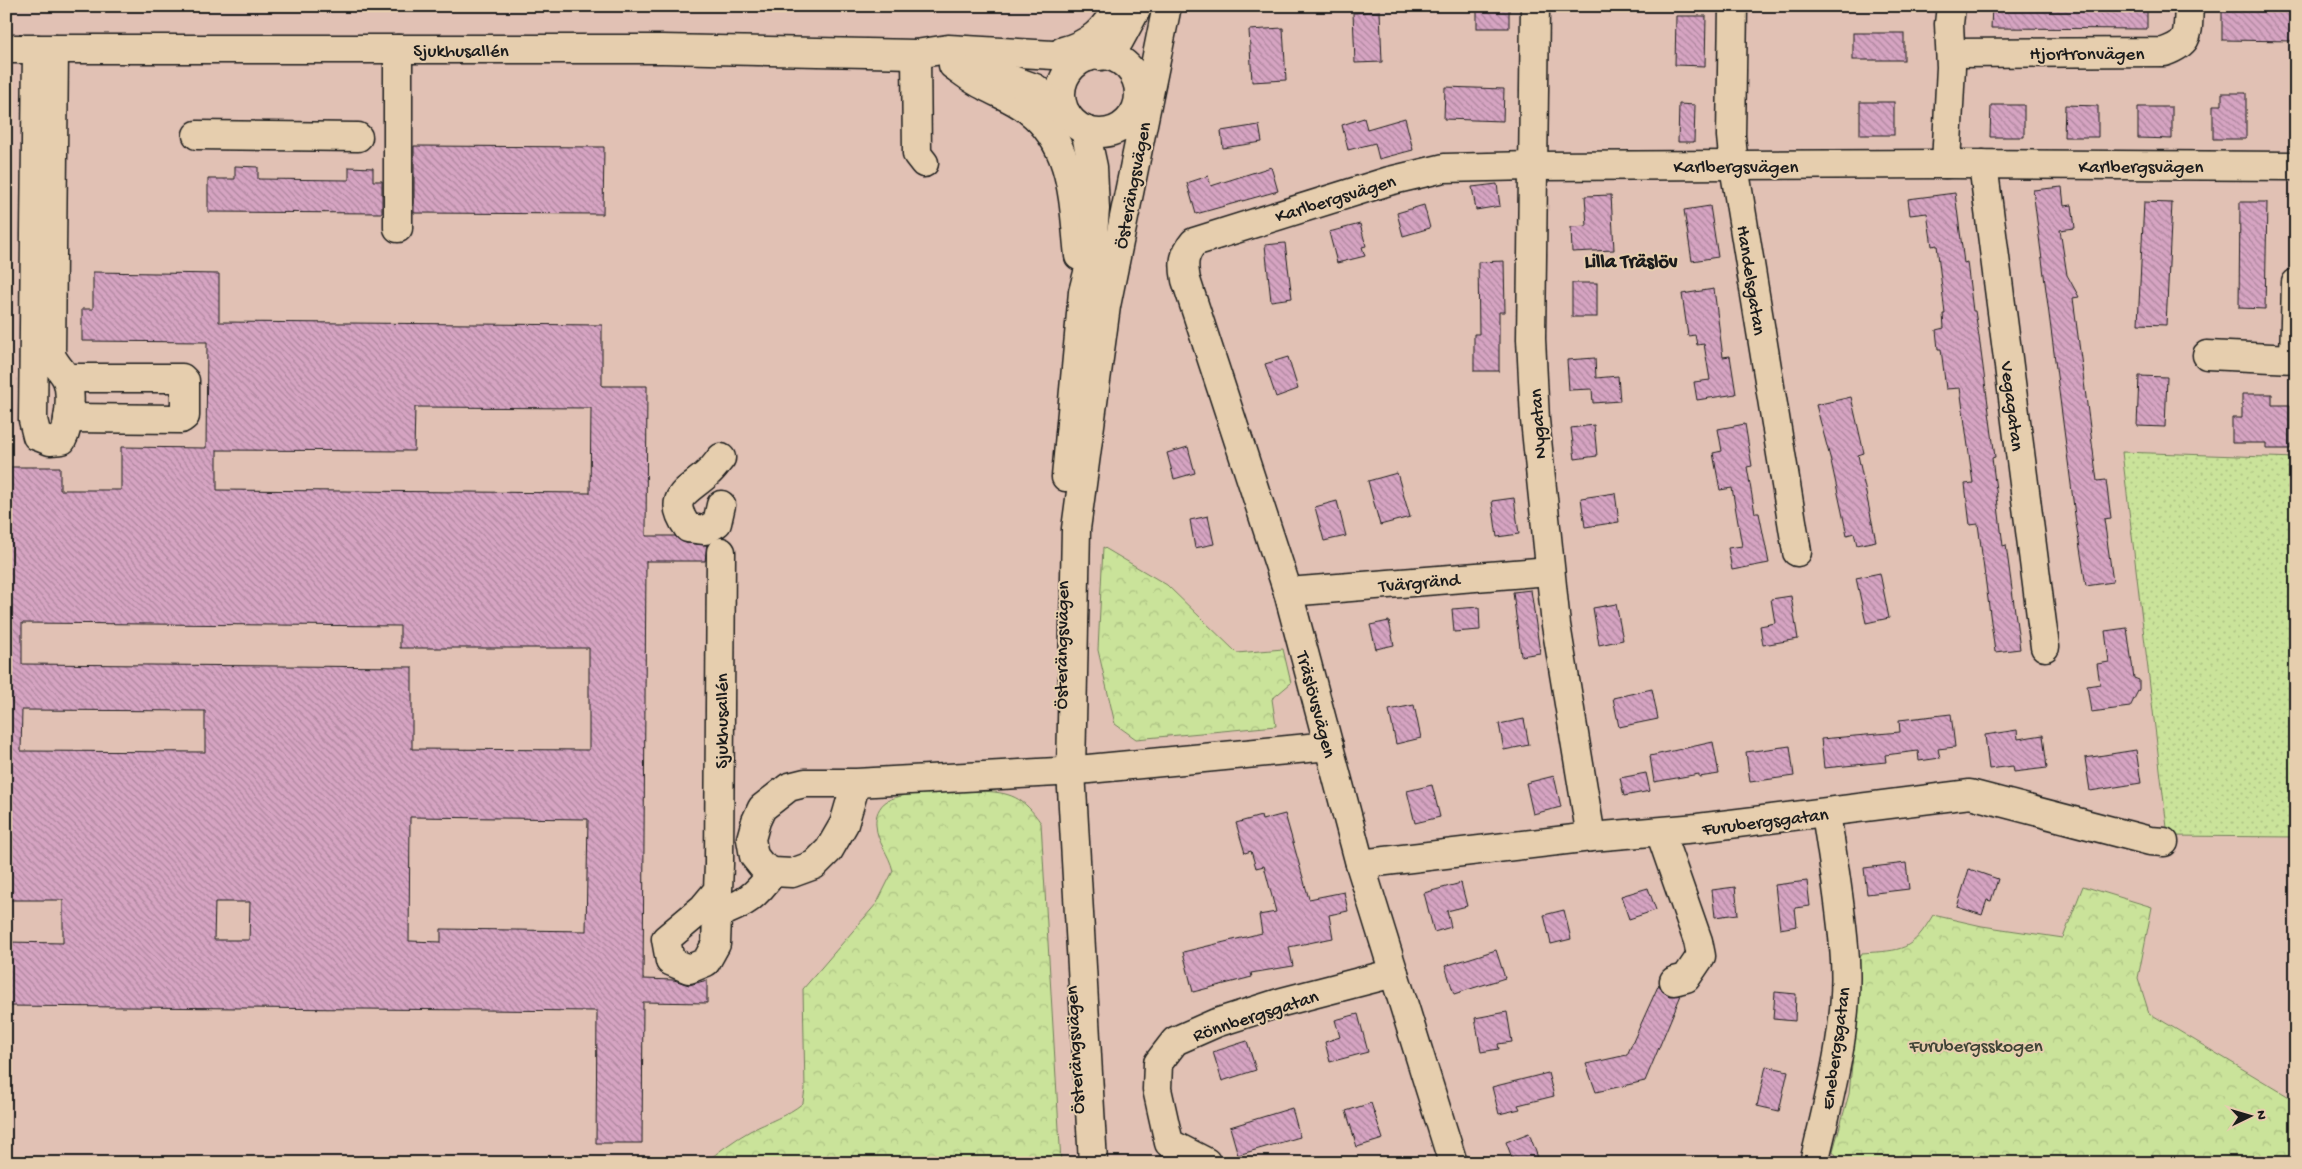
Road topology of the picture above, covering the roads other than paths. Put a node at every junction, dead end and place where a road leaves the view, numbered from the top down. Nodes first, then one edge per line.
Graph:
1 (1117, 6) edge
2 (1138, 6) edge
3 (1535, 6) edge
4 (1733, 6) edge
5 (1951, 6) edge
6 (2189, 6) edge
7 (1166, 9) edge
8 (6, 49) edge
9 (46, 49) junction
10 (398, 49) junction
11 (1951, 53) junction
12 (916, 54) junction
13 (1046, 55) junction
14 (1094, 56) junction
15 (1155, 64) junction
16 (953, 65) junction
17 (1135, 105) junction
18 (1076, 122) junction
19 (197, 136) dead end
20 (358, 137) dead end
21 (924, 163) dead end
22 (1946, 164) junction
23 (1983, 164) junction
24 (1534, 166) junction
25 (1734, 166) junction
26 (2296, 166) edge
27 (398, 228) dead end
28 (1189, 248) joint
29 (2296, 283) edge
30 (1083, 292) junction
31 (1106, 306) junction
32 (2206, 356) dead end
33 (67, 378) junction
34 (68, 418) junction
35 (721, 458) dead end
36 (721, 505) dead end
37 (721, 552) dead end
38 (1797, 552) dead end
39 (1550, 571) junction
40 (1288, 592) junction
41 (2045, 647) dead end
42 (1329, 746) junction
43 (1064, 772) junction
44 (856, 783) junction
45 (1826, 812) junction
46 (1660, 832) junction
47 (1592, 837) junction
48 (2164, 842) dead end
49 (1360, 864) junction
50 (773, 872) junction
51 (1394, 973) junction
52 (1674, 982) dead end
53 (1206, 1162) edge
54 (1080, 1163) edge
55 (1093, 1163) edge
56 (1453, 1163) edge
57 (1814, 1163) edge

1 - 13 street
2 - 14 street
3 - 24 street, Nygatan
4 - 25 street, Handelsgatan
5 - 11 street
6 - 11 street, Hjortronvägen
7 - 15 street, Österängsvägen
8 - 9 street, Sjukhusallén
9 - 10 street, Sjukhusallén
9 - 33 street
9 - 34 street
10 - 12 street, Sjukhusallén
10 - 27 street
11 - 22 street
12 - 13 street
12 - 16 street
12 - 21 street
13 - 14 street
14 - 17 street
14 - 18 street
15 - 17 street, Österängsvägen
15 - 31 street, Österängsvägen
16 - 18 street
16 - 30 street
17 - 18 street
17 - 31 street, Österängsvägen
18 - 30 street, Österängsvägen
19 - 20 street
22 - 23 street, Karlbergsvägen
22 - 25 street, Karlbergsvägen
23 - 26 street, Karlbergsvägen
23 - 41 street, Vegagatan
24 - 25 street, Karlbergsvägen
24 - 28 street, Karlbergsvägen
24 - 39 street, Nygatan
25 - 38 street, Handelsgatan
28 - 40 street, Träslövsvägen
29 - 32 street
30 - 43 street, Österängsvägen
31 - 43 street, Österängsvägen
33 - 34 street
33 - 34 street
35 - 36 street
37 - 50 street, Sjukhusallén
39 - 40 street, Tvärgränd
39 - 47 street, Nygatan
40 - 42 street, Träslövsvägen
42 - 43 street
42 - 49 street, Träslövsvägen
43 - 44 street
43 - 54 street, Österängsvägen
43 - 55 street, Österängsvägen
44 - 50 street
44 - 50 street
45 - 46 street, Furubergsgatan
45 - 48 street, Furubergsgatan
45 - 57 street, Enebergsgatan
46 - 47 street, Furubergsgatan
46 - 52 street
47 - 49 street, Furubergsgatan
49 - 51 street, Träslövsvägen
51 - 53 street, Rönnbergsgatan
51 - 56 street, Träslövsvägen

